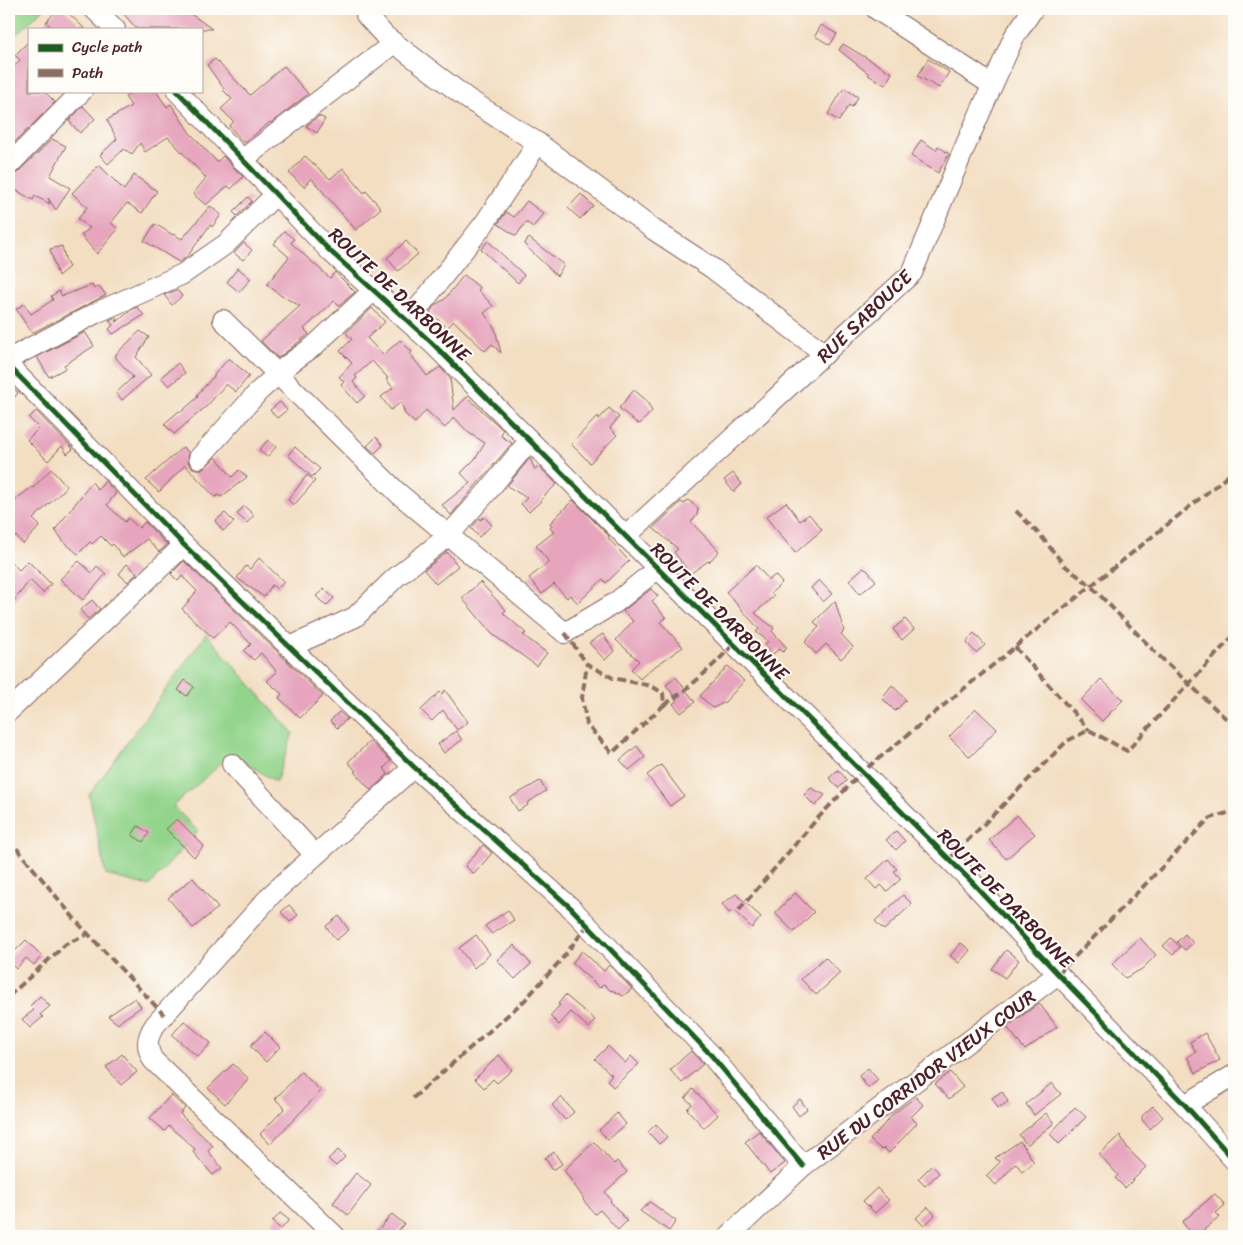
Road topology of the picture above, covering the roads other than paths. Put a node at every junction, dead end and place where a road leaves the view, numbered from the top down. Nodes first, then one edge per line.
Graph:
1 (94, 9) edge
2 (366, 9) edge
3 (876, 9) edge
4 (1032, 9) edge
5 (114, 28) edge
6 (394, 43) junction
7 (992, 85) junction
8 (81, 92) edge
9 (177, 92) edge
10 (538, 143) junction
11 (242, 160) junction
12 (9, 165) edge
13 (276, 194) junction
14 (374, 290) junction
15 (224, 320) dead end
16 (408, 321) junction
17 (825, 354) junction
18 (9, 359) edge
19 (9, 366) edge
20 (278, 374) junction
21 (529, 441) junction
22 (199, 458) dead end
23 (448, 536) junction
24 (625, 538) junction
25 (184, 545) junction
26 (657, 570) junction
27 (290, 647) junction
28 (9, 711) edge
29 (232, 764) dead end
30 (414, 767) junction
31 (315, 855) junction
32 (1058, 974) junction
33 (1234, 1075) edge
34 (1185, 1105) junction
35 (1234, 1160) edge
36 (803, 1166) junction
37 (335, 1236) edge
38 (729, 1236) edge

1 - 5 street
2 - 6 street
3 - 7 street
4 - 7 street, RUE SABOUCE
6 - 10 street
6 - 11 street
7 - 17 street, RUE SABOUCE
8 - 12 street
9 - 11 street, ROUTE DE DARBONNE
10 - 16 street
10 - 17 street
11 - 13 street, ROUTE DE DARBONNE
13 - 14 street, ROUTE DE DARBONNE
13 - 18 street
14 - 16 street, ROUTE DE DARBONNE
14 - 20 street
15 - 20 street
16 - 21 street, ROUTE DE DARBONNE
17 - 24 street, RUE SABOUCE
19 - 25 street
20 - 22 street
20 - 23 street
21 - 23 street
21 - 24 street, ROUTE DE DARBONNE
23 - 26 street
23 - 27 street
24 - 26 street, ROUTE DE DARBONNE
25 - 27 street
25 - 28 street
26 - 32 street, ROUTE DE DARBONNE
27 - 30 street
29 - 31 street
30 - 31 street
30 - 36 street
31 - 37 street
32 - 34 street, ROUTE DE DARBONNE
32 - 36 street, RUE DU CORRIDOR VIEUX COUR
33 - 34 street
34 - 35 street, ROUTE DE DARBONNE
36 - 38 street, RUE DU CORRIDOR VIEUX COUR

